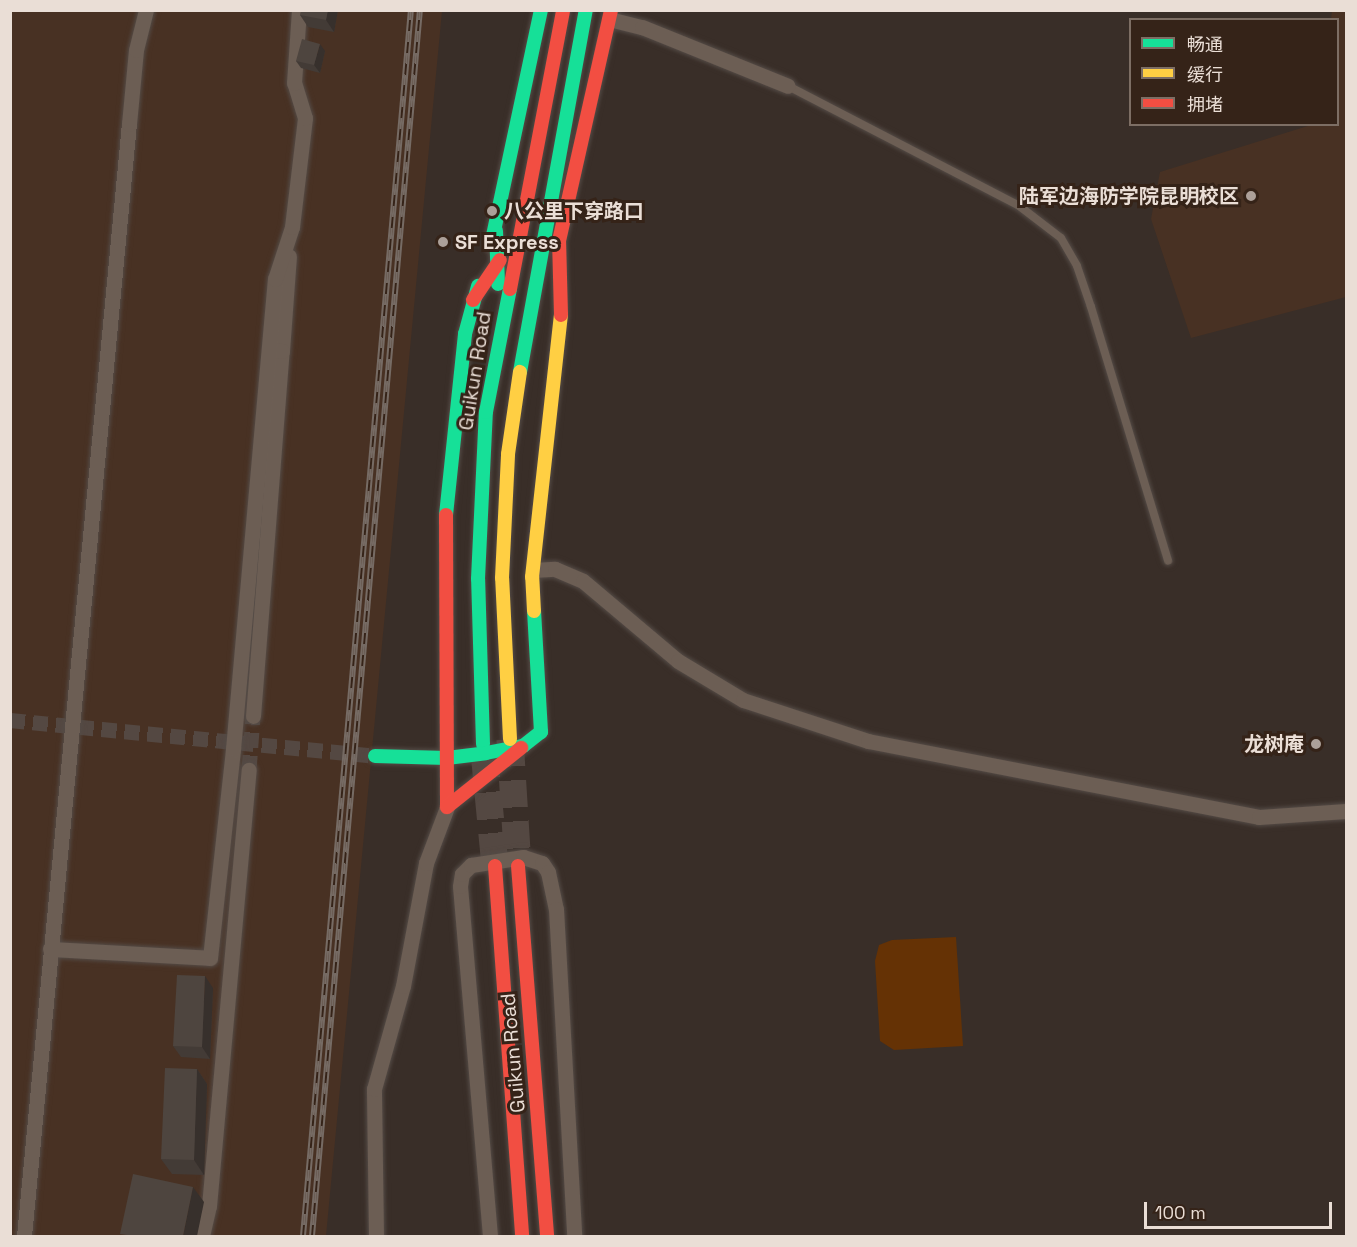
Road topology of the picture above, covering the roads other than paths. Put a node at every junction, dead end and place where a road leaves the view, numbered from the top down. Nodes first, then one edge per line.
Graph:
1 (146, 10) edge
2 (299, 10) edge
3 (542, 10) edge
4 (563, 10) edge
5 (586, 10) edge
6 (610, 15) edge
7 (788, 86) joint
8 (521, 226) junction
9 (496, 231) junction
10 (559, 241) junction
11 (498, 265) junction
12 (531, 299) junction
13 (473, 300) junction
14 (500, 330) junction
15 (277, 351) junction
16 (1168, 561) dead end
17 (533, 570) junction
18 (253, 716) tunnel mouth
19 (517, 742) junction
20 (483, 744) tunnel mouth
21 (375, 756) tunnel mouth
22 (447, 758) junction
23 (249, 770) tunnel mouth
24 (447, 807) junction
25 (1347, 811) edge
26 (495, 866) tunnel mouth
27 (518, 866) tunnel mouth
28 (50, 949) junction
29 (210, 957) junction
30 (231, 959) junction
31 (24, 1236) edge
32 (202, 1236) edge
33 (376, 1236) edge
34 (490, 1236) edge
35 (522, 1236) edge
36 (547, 1236) edge
37 (574, 1236) edge

1 - 28 street
2 - 15 street
3 - 9 main road
4 - 8 main road, Guikun Road
5 - 12 main road
6 - 7 street
6 - 10 main road
7 - 16 lane
8 - 11 main road
8 - 14 main road, Guikun Road
9 - 11 main road
9 - 13 main road
10 - 12 main road
10 - 17 main road
11 - 13 main road
11 - 14 main road
12 - 19 main road
13 - 22 main road
14 - 20 main road, Guikun Road
15 - 18 street
15 - 29 street
17 - 19 main road
17 - 25 street
19 - 22 main road
19 - 24 main road
21 - 22 main road
22 - 24 main road
23 - 30 street
24 - 33 street
26 - 35 main road, Guikun Road
27 - 36 main road, Guikun Road
28 - 29 street
28 - 31 street
29 - 30 street
30 - 32 street
34 - 37 street

